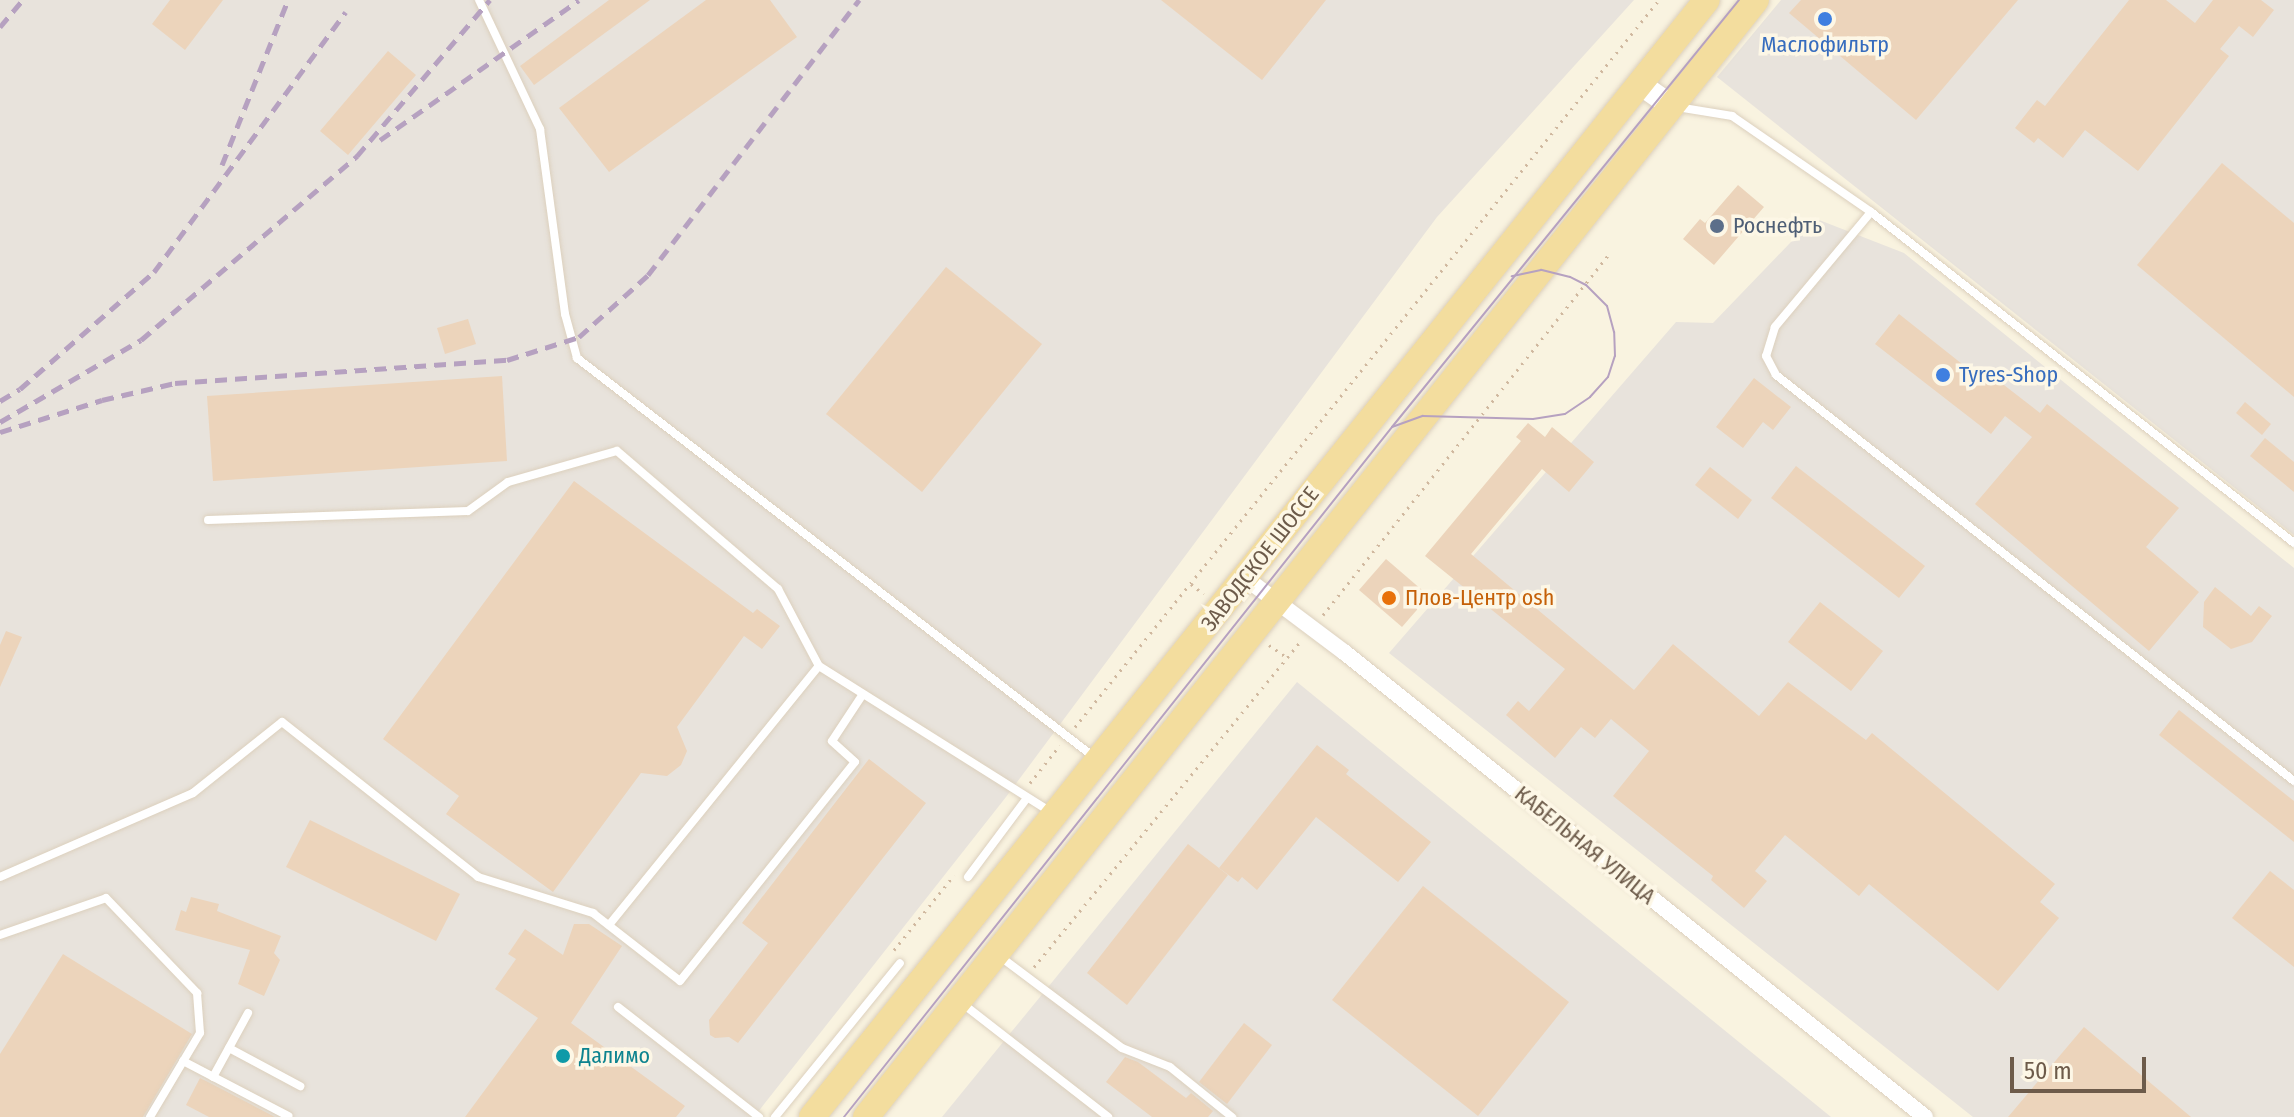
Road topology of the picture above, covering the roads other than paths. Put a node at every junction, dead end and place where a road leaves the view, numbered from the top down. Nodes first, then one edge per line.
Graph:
1 (479, 0) edge
2 (1707, 0) edge
3 (1756, 0) edge
4 (1640, 84) junction
5 (1672, 106) junction
6 (1871, 212) junction
7 (208, 520) dead end
8 (2294, 543) edge
9 (1244, 577) junction
10 (1277, 600) junction
11 (819, 666) junction
12 (863, 694) junction
13 (1098, 760) junction
14 (2294, 781) edge
15 (1024, 796) junction
16 (1054, 814) junction
17 (0, 877) edge
18 (968, 877) dead end
19 (609, 925) junction
20 (0, 935) edge
21 (997, 955) junction
22 (900, 963) dead end
23 (960, 1001) junction
24 (618, 1007) dead end
25 (248, 1013) dead end
26 (229, 1048) junction
27 (183, 1061) junction
28 (213, 1077) junction
29 (300, 1086) dead end
30 (288, 1116) edge
31 (150, 1117) edge
32 (759, 1117) edge
33 (775, 1117) edge
34 (812, 1117) edge
35 (866, 1117) edge
36 (1108, 1117) edge
37 (1232, 1117) edge
38 (1925, 1117) edge

1 - 13 lane
2 - 4 main road, ЗАВОДСКОЕ ШОССЕ
3 - 5 main road, ЗАВОДСКОЕ ШОССЕ
4 - 5 main road
4 - 9 main road, ЗАВОДСКОЕ ШОССЕ
5 - 6 lane
5 - 10 main road, ЗАВОДСКОЕ ШОССЕ
6 - 8 lane
6 - 14 lane
7 - 11 lane
9 - 10 street, КАБЕЛЬНАЯ УЛИЦА
9 - 13 main road, ЗАВОДСКОЕ ШОССЕ
10 - 21 main road, ЗАВОДСКОЕ ШОССЕ
10 - 38 street, КАБЕЛЬНАЯ УЛИЦА
11 - 12 lane
11 - 19 lane
12 - 15 lane
12 - 19 lane
13 - 16 main road, ЗАВОДСКОЕ ШОССЕ
15 - 16 lane
15 - 18 lane
16 - 34 main road, ЗАВОДСКОЕ ШОССЕ
17 - 19 lane
20 - 27 lane
21 - 23 main road, ЗАВОДСКОЕ ШОССЕ
21 - 37 lane
22 - 33 lane
23 - 35 main road, ЗАВОДСКОЕ ШОССЕ
23 - 36 lane
24 - 32 lane
25 - 26 lane
26 - 28 lane
26 - 29 lane
27 - 28 lane
27 - 31 lane
28 - 30 lane

